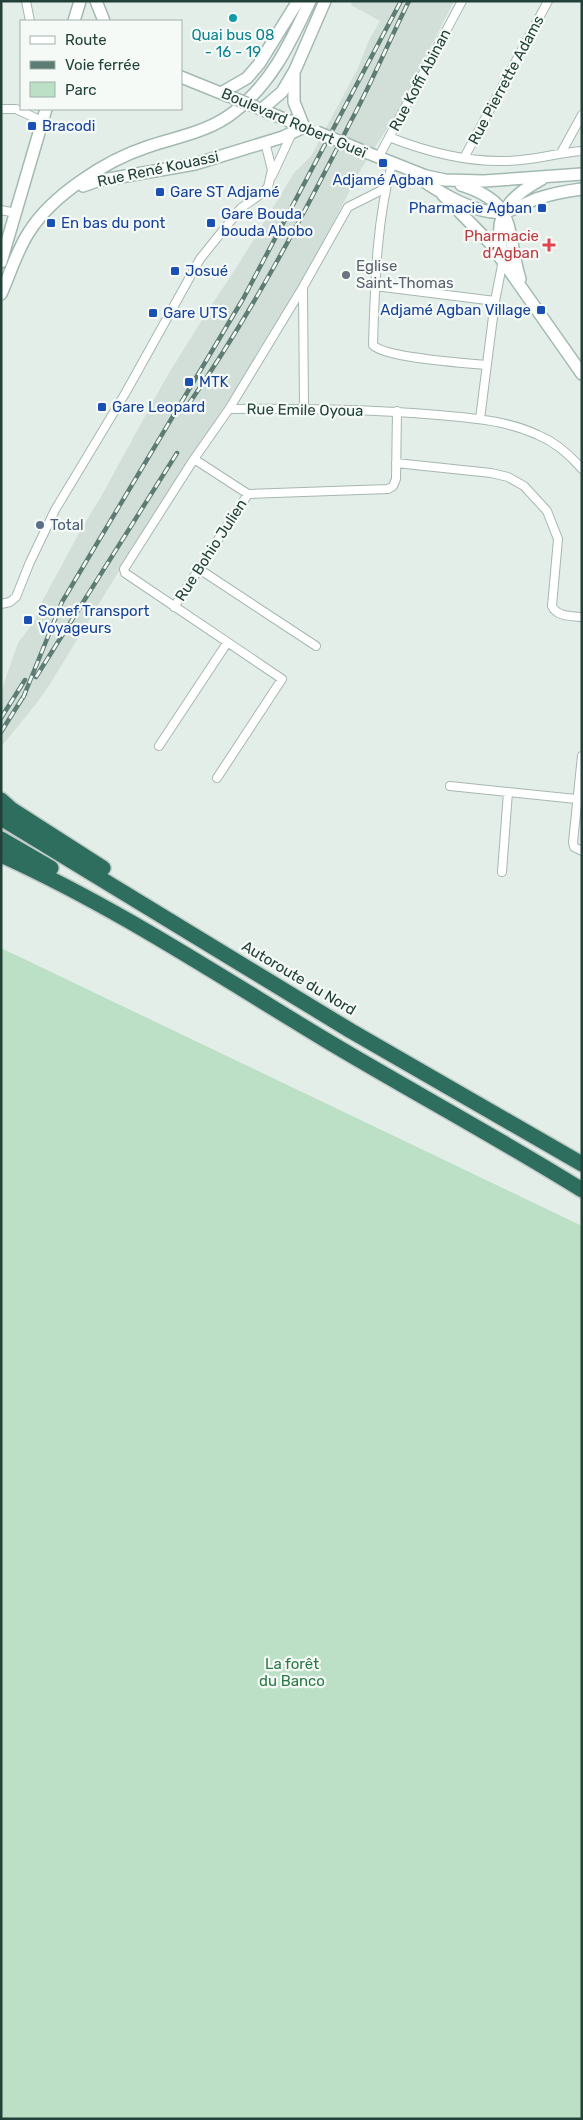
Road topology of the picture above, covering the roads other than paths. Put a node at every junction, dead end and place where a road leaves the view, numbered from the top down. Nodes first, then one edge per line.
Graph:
1 (26, 1) edge
2 (80, 1) edge
3 (96, 1) edge
4 (298, 1) edge
5 (310, 1) edge
6 (325, 1) edge
7 (462, 1) edge
8 (548, 1) edge
9 (30, 20) edge
10 (74, 20) edge
11 (104, 20) edge
12 (295, 70) junction
13 (182, 77) edge
14 (218, 91) junction
15 (259, 108) junction
16 (1, 109) edge
17 (46, 110) edge
18 (582, 116) edge
19 (42, 121) junction
20 (304, 127) junction
21 (292, 133) junction
22 (389, 137) junction
23 (265, 142) junction
24 (582, 151) edge
25 (561, 153) junction
26 (373, 156) junction
27 (464, 158) junction
28 (392, 164) junction
29 (407, 170) junction
30 (582, 174) edge
31 (271, 178) junction
32 (543, 178) junction
33 (445, 180) junction
34 (386, 188) junction
35 (582, 189) edge
36 (67, 191) junction
37 (443, 194) junction
38 (534, 200) junction
39 (1, 210) edge
40 (503, 212) junction
41 (16, 213) junction
42 (510, 231) junction
43 (503, 260) junction
44 (1, 262) edge
45 (375, 286) junction
46 (303, 287) junction
47 (523, 287) junction
48 (1, 294) edge
49 (495, 301) junction
50 (486, 365) junction
51 (582, 374) edge
52 (230, 409) junction
53 (304, 409) junction
54 (397, 411) junction
55 (480, 419) junction
56 (194, 459) junction
57 (396, 463) junction
58 (582, 470) edge
59 (248, 494) junction
60 (199, 569) junction
61 (1, 604) edge
62 (174, 607) junction
63 (582, 618) edge
64 (228, 643) junction
65 (316, 646) dead end
66 (159, 746) dead end
67 (582, 756) edge
68 (217, 778) dead end
69 (450, 786) dead end
70 (508, 792) junction
71 (576, 799) junction
72 (1, 800) edge
73 (1, 818) edge
74 (1, 839) edge
75 (582, 851) edge
76 (1, 855) edge
77 (502, 872) dead end
78 (148, 907) junction
79 (178, 951) junction
80 (582, 1164) edge
81 (582, 1190) edge

1 - 9 street
2 - 10 main road
3 - 11 main road
4 - 14 main road
5 - 36 main road
6 - 12 main road
7 - 22 street, Rue Koffi Abinan
8 - 27 street, Rue Pierrette Adams
12 - 15 main road
12 - 20 main road
13 - 14 main road, Boulevard Robert Gueï
14 - 15 main road, Boulevard Robert Gueï, bridge
15 - 20 main road, Boulevard Robert Gueï
16 - 19 street
17 - 19 main road
18 - 25 street
19 - 41 main road
20 - 21 main road, Rue René Kouassi
20 - 26 main road, Boulevard Robert Gueï, bridge
21 - 23 main road, Rue René Kouassi
21 - 31 street
22 - 26 street, Rue Koffi Abinan
22 - 27 street
23 - 31 street
23 - 36 main road, Rue René Kouassi
24 - 25 street
25 - 27 street
26 - 28 main road, Boulevard Robert Gueï
28 - 29 main road, Boulevard Robert Gueï
28 - 34 street
29 - 33 main road, Boulevard Robert Gueï
29 - 37 main road, Boulevard Robert Gueï
30 - 32 main road, Boulevard Robert Gueï
31 - 61 street
32 - 33 main road, Boulevard Robert Gueï
32 - 40 main road, Boulevard Robert Gueï
33 - 40 main road
34 - 45 street
34 - 46 street, Rue Emile Oyoua
35 - 38 main road, Boulevard Robert Gueï
36 - 48 main road
37 - 40 main road, Boulevard Robert Gueï
37 - 43 main road
38 - 40 main road, Boulevard Robert Gueï
38 - 42 main road
39 - 41 street
40 - 42 main road
40 - 43 main road
41 - 44 main road
42 - 47 main road
43 - 47 main road
43 - 49 street
45 - 49 street
45 - 50 street
46 - 52 street, Rue Emile Oyoua
46 - 53 street
47 - 51 main road
49 - 50 street
50 - 55 street
52 - 53 street, Rue Emile Oyoua
52 - 56 street
53 - 54 street, Rue Emile Oyoua
54 - 55 street, Rue Emile Oyoua
54 - 57 street
55 - 58 street, Rue Emile Oyoua
56 - 59 street
56 - 62 street
57 - 59 street
57 - 63 street
59 - 60 street, Rue Bohio Julien
60 - 62 street, Rue Bohio Julien
60 - 65 street
62 - 64 street
64 - 66 street
64 - 68 street
67 - 71 street
69 - 70 street
70 - 71 street
70 - 77 street
71 - 75 street
72 - 78 highway
73 - 78 highway, Autoroute du Nord
74 - 79 highway
76 - 79 highway
78 - 80 highway, Autoroute du Nord
79 - 81 highway

